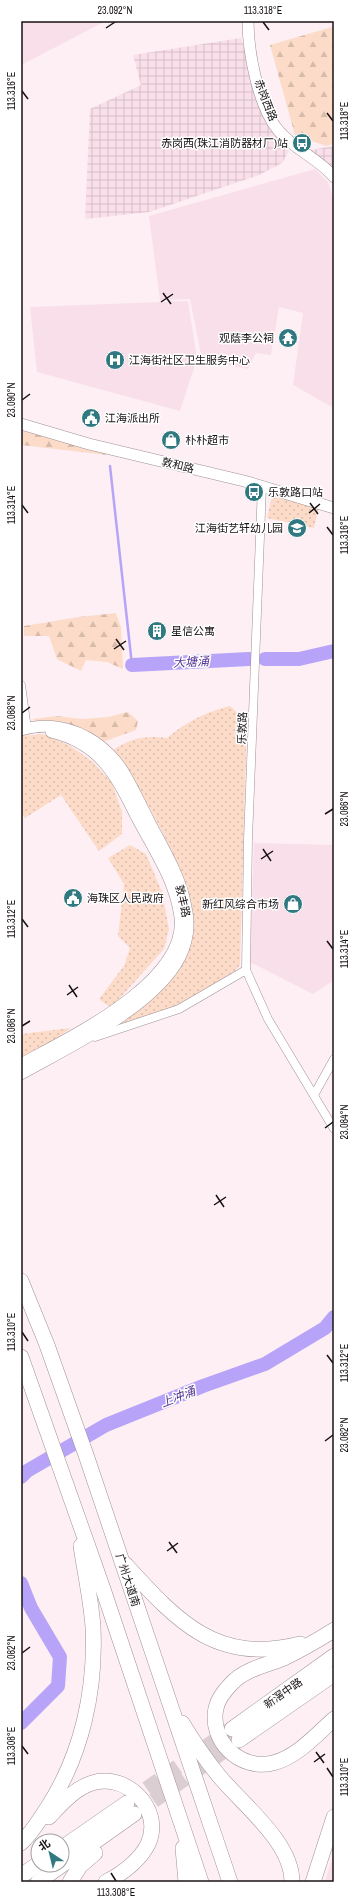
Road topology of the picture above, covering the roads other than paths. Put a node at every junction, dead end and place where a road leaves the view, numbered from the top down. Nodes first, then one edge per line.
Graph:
1 (248, 21) edge
2 (334, 177) edge
3 (21, 424) edge
4 (262, 486) junction
5 (334, 508) edge
6 (21, 685) edge
7 (24, 729) edge
8 (246, 970) junction
9 (74, 1044) junction
10 (334, 1059) edge
11 (21, 1064) edge
12 (21, 1074) edge
13 (314, 1095) junction
14 (334, 1129) edge
15 (21, 1281) edge
16 (21, 1357) edge
17 (75, 1510) junction
18 (121, 1559) junction
19 (334, 1630) edge
20 (334, 1656) edge
21 (334, 1674) edge
22 (334, 1684) edge
23 (168, 1700) junction
24 (334, 1719) edge
25 (238, 1739) junction
26 (134, 1813) junction
27 (178, 1816) junction
28 (334, 1817) edge
29 (21, 1844) edge
30 (70, 1844) edge
31 (30, 1870) edge
32 (21, 1876) edge
33 (38, 1882) edge
34 (70, 1882) edge
35 (106, 1882) edge
36 (186, 1882) edge
37 (201, 1882) edge
38 (230, 1882) edge
39 (292, 1882) edge
40 (313, 1882) edge

1 - 2 street, 赤岗西路
3 - 4 street, 敦和路
4 - 5 street, 敦和路
4 - 8 street, 乐敦路
6 - 7 street
7 - 9 street, 敦丰路
7 - 11 street, 敦丰路
8 - 9 street
8 - 13 street
9 - 12 street, 敦丰路
10 - 13 street
13 - 14 street
15 - 18 highway, 广州大道南
16 - 17 highway
17 - 27 highway
17 - 29 highway
18 - 19 highway
18 - 23 highway, 广州大道南
19 - 24 highway
20 - 25 highway, 新滘中路
21 - 25 highway, 新滘中路
22 - 25 highway
23 - 38 highway, 广州大道南
23 - 39 highway
26 - 30 highway
26 - 33 highway
26 - 34 highway
27 - 36 highway
27 - 37 highway
28 - 40 highway
29 - 35 highway
31 - 32 highway

